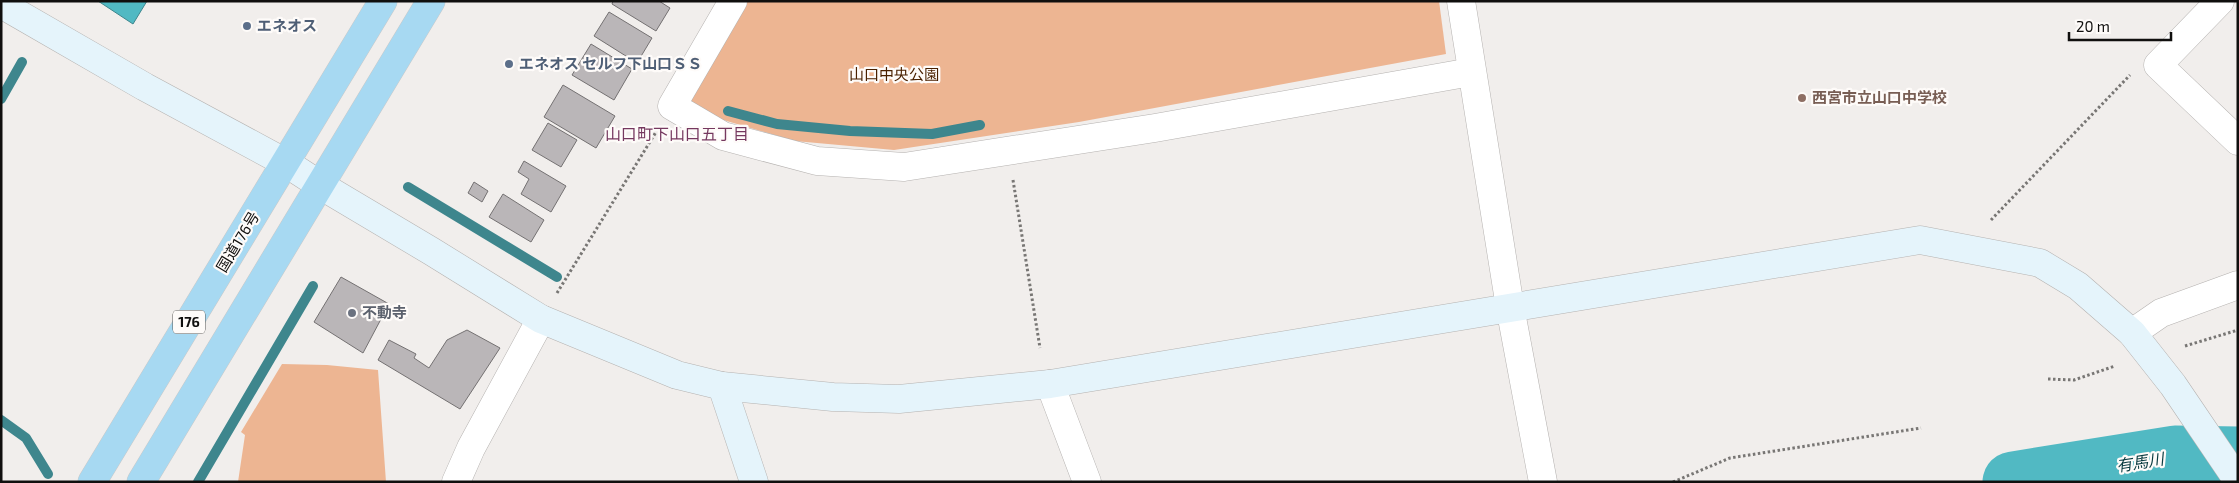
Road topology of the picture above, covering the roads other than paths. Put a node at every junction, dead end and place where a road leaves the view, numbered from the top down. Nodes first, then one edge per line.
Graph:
1 (383, 1) edge
2 (431, 1) edge
3 (733, 1) edge
4 (1461, 1) edge
5 (2220, 1) edge
6 (1, 4) edge
7 (1471, 72) junction
8 (2238, 141) edge
9 (286, 162) junction
10 (320, 185) junction
11 (2238, 285) edge
12 (1510, 306) junction
13 (541, 319) junction
14 (2132, 333) junction
15 (1050, 384) junction
16 (722, 386) junction
17 (2238, 481) edge
18 (92, 482) edge
19 (141, 482) edge
20 (456, 482) edge
21 (754, 482) edge
22 (1087, 482) edge
23 (1543, 482) edge

1 - 9 highway, 国道176号 / 176
2 - 10 highway, 176
3 - 7 street
4 - 7 street
5 - 8 street
6 - 9 street
7 - 12 street
9 - 10 street
9 - 18 highway, 国道176号 / 176
10 - 13 street
10 - 19 highway, 176
11 - 14 street
12 - 14 street
12 - 15 street
12 - 23 street
13 - 16 street
13 - 20 street
14 - 17 street
15 - 16 street
15 - 22 street
16 - 21 street

